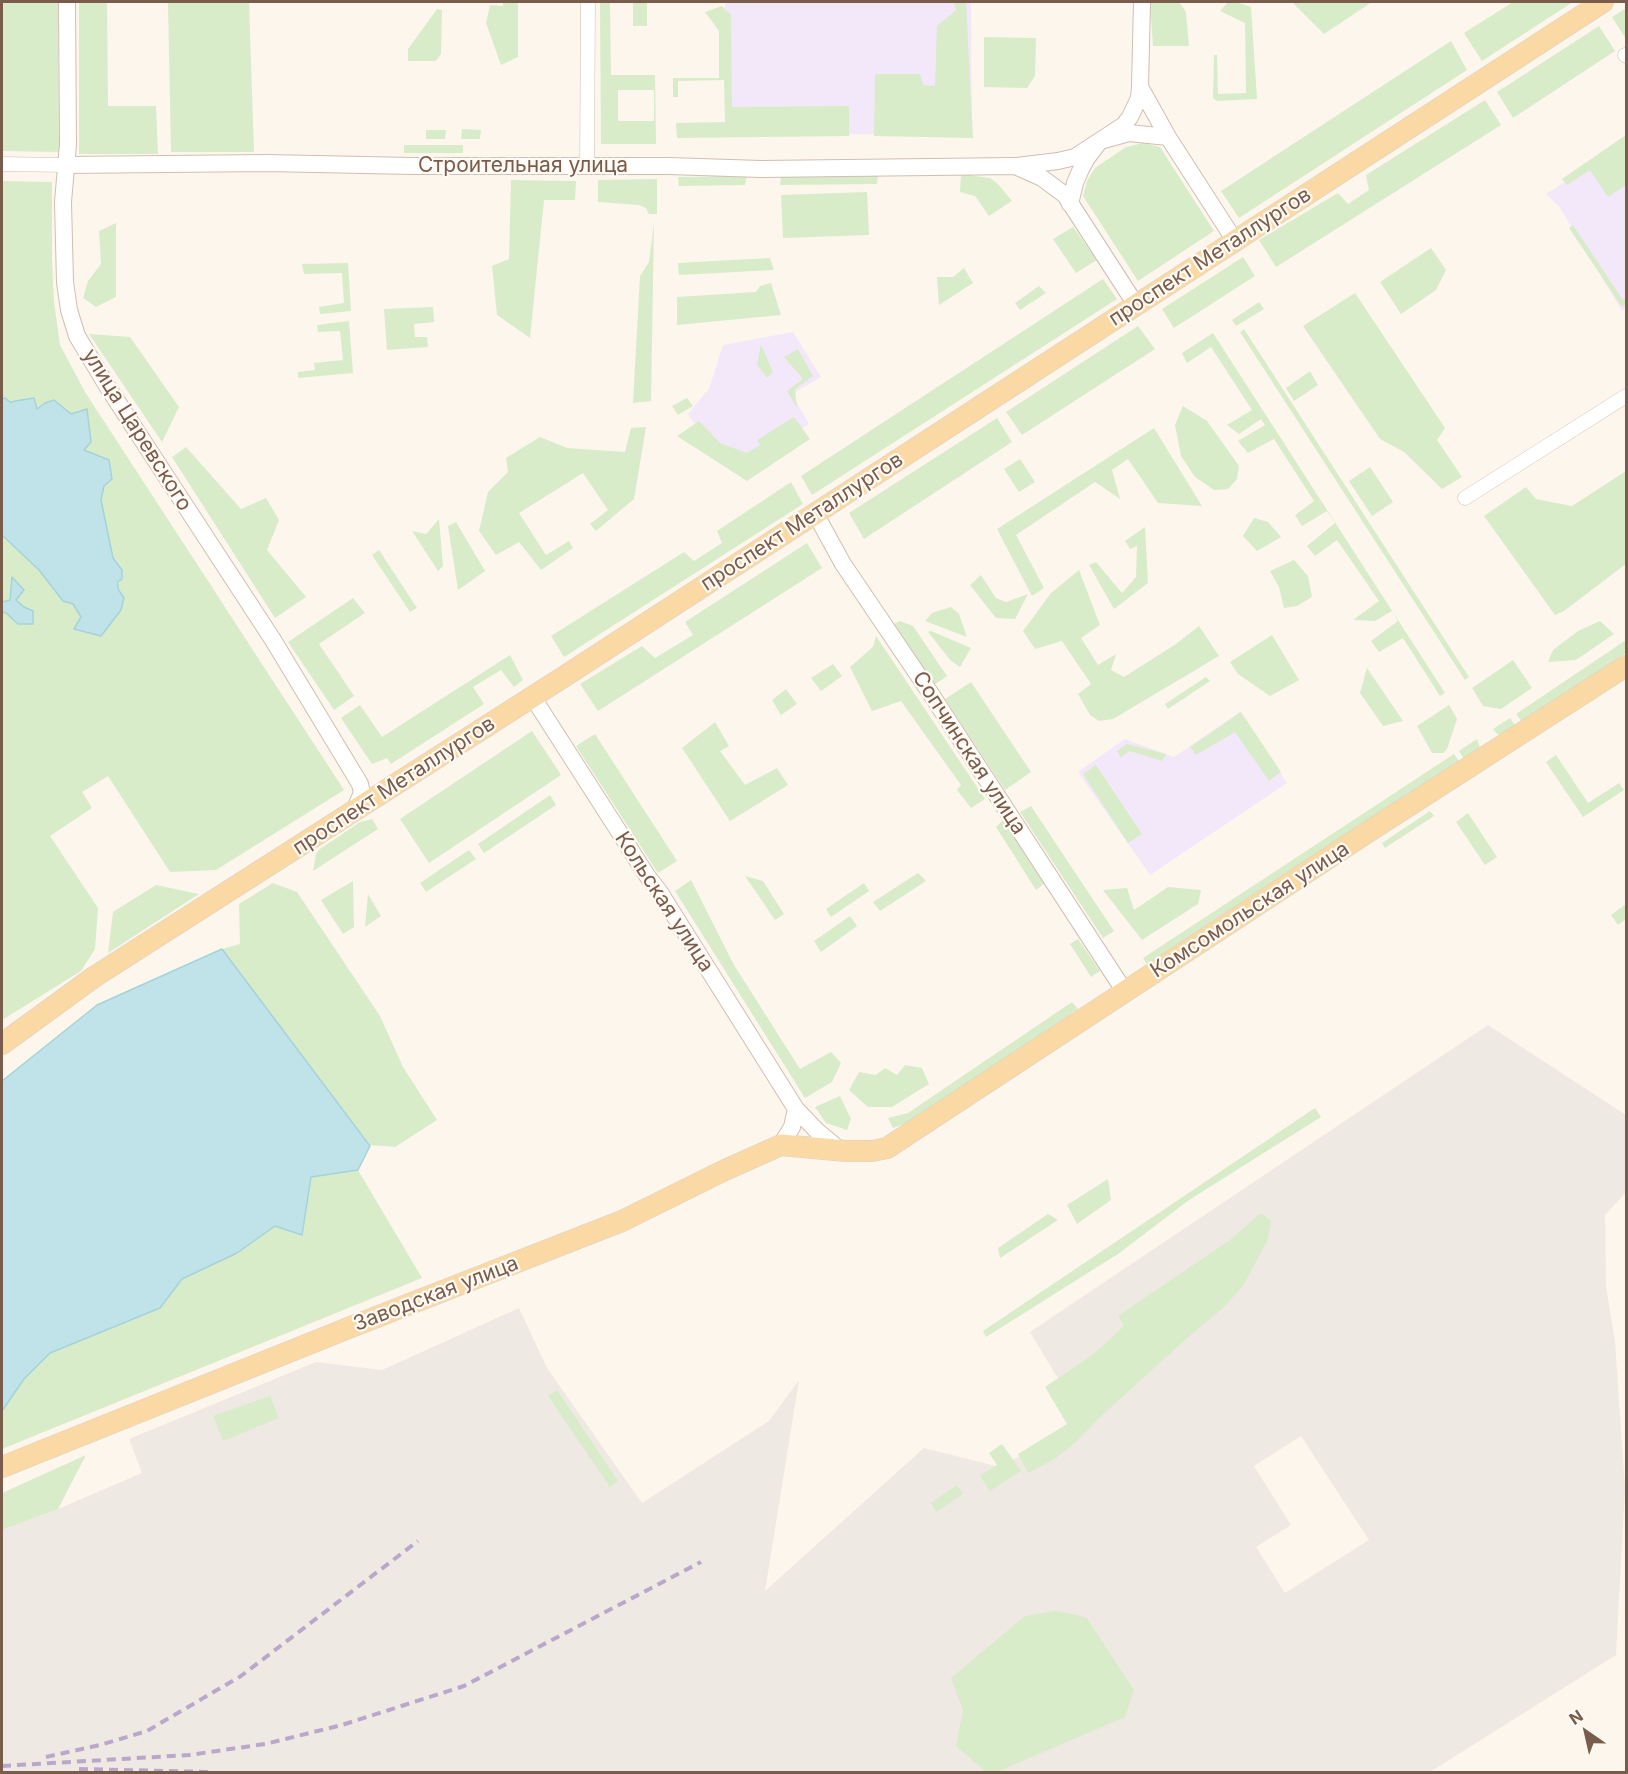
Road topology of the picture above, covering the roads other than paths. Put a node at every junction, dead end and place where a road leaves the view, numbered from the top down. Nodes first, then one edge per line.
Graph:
1 (67, 2) edge
2 (588, 2) edge
3 (1142, 2) edge
4 (1604, 2) edge
5 (1140, 87) junction
6 (1168, 138) junction
7 (1100, 141) junction
8 (2, 164) edge
9 (66, 165) junction
10 (587, 166) junction
11 (1015, 166) junction
12 (1070, 204) junction
13 (1235, 241) junction
14 (1136, 305) junction
15 (1626, 396) edge
16 (1465, 498) dead end
17 (815, 513) junction
18 (1626, 666) edge
19 (532, 696) junction
20 (360, 784) junction
21 (391, 788) junction
22 (354, 811) junction
23 (1125, 992) junction
24 (2, 1044) edge
25 (796, 1109) junction
26 (781, 1145) junction
27 (841, 1151) junction
28 (872, 1151) joint
29 (2, 1467) edge

1 - 9 street, улица Царевского
2 - 10 street
3 - 5 street
4 - 13 main road, проспект Металлургов
5 - 6 street
5 - 7 street
6 - 7 street
6 - 13 street
7 - 11 street
7 - 12 street
8 - 9 street, Строительная улица
9 - 10 street, Строительная улица
9 - 20 street, улица Царевского
10 - 11 street, Строительная улица
11 - 12 street, Строительная улица
12 - 14 street, Строительная улица
13 - 14 main road, проспект Металлургов
14 - 17 main road, проспект Металлургов
15 - 16 street
17 - 19 main road, проспект Металлургов
17 - 23 street, Сопчинская улица
18 - 23 main road, Комсомольская улица
19 - 21 main road, проспект Металлургов
19 - 25 street, Кольская улица
20 - 21 street
20 - 22 street
21 - 22 main road, проспект Металлургов
22 - 24 main road, проспект Металлургов
23 - 28 main road, Комсомольская улица
25 - 26 street
25 - 27 street, Кольская улица
26 - 27 main road, Заводская улица
26 - 29 main road, Заводская улица
27 - 28 main road, Заводская улица

